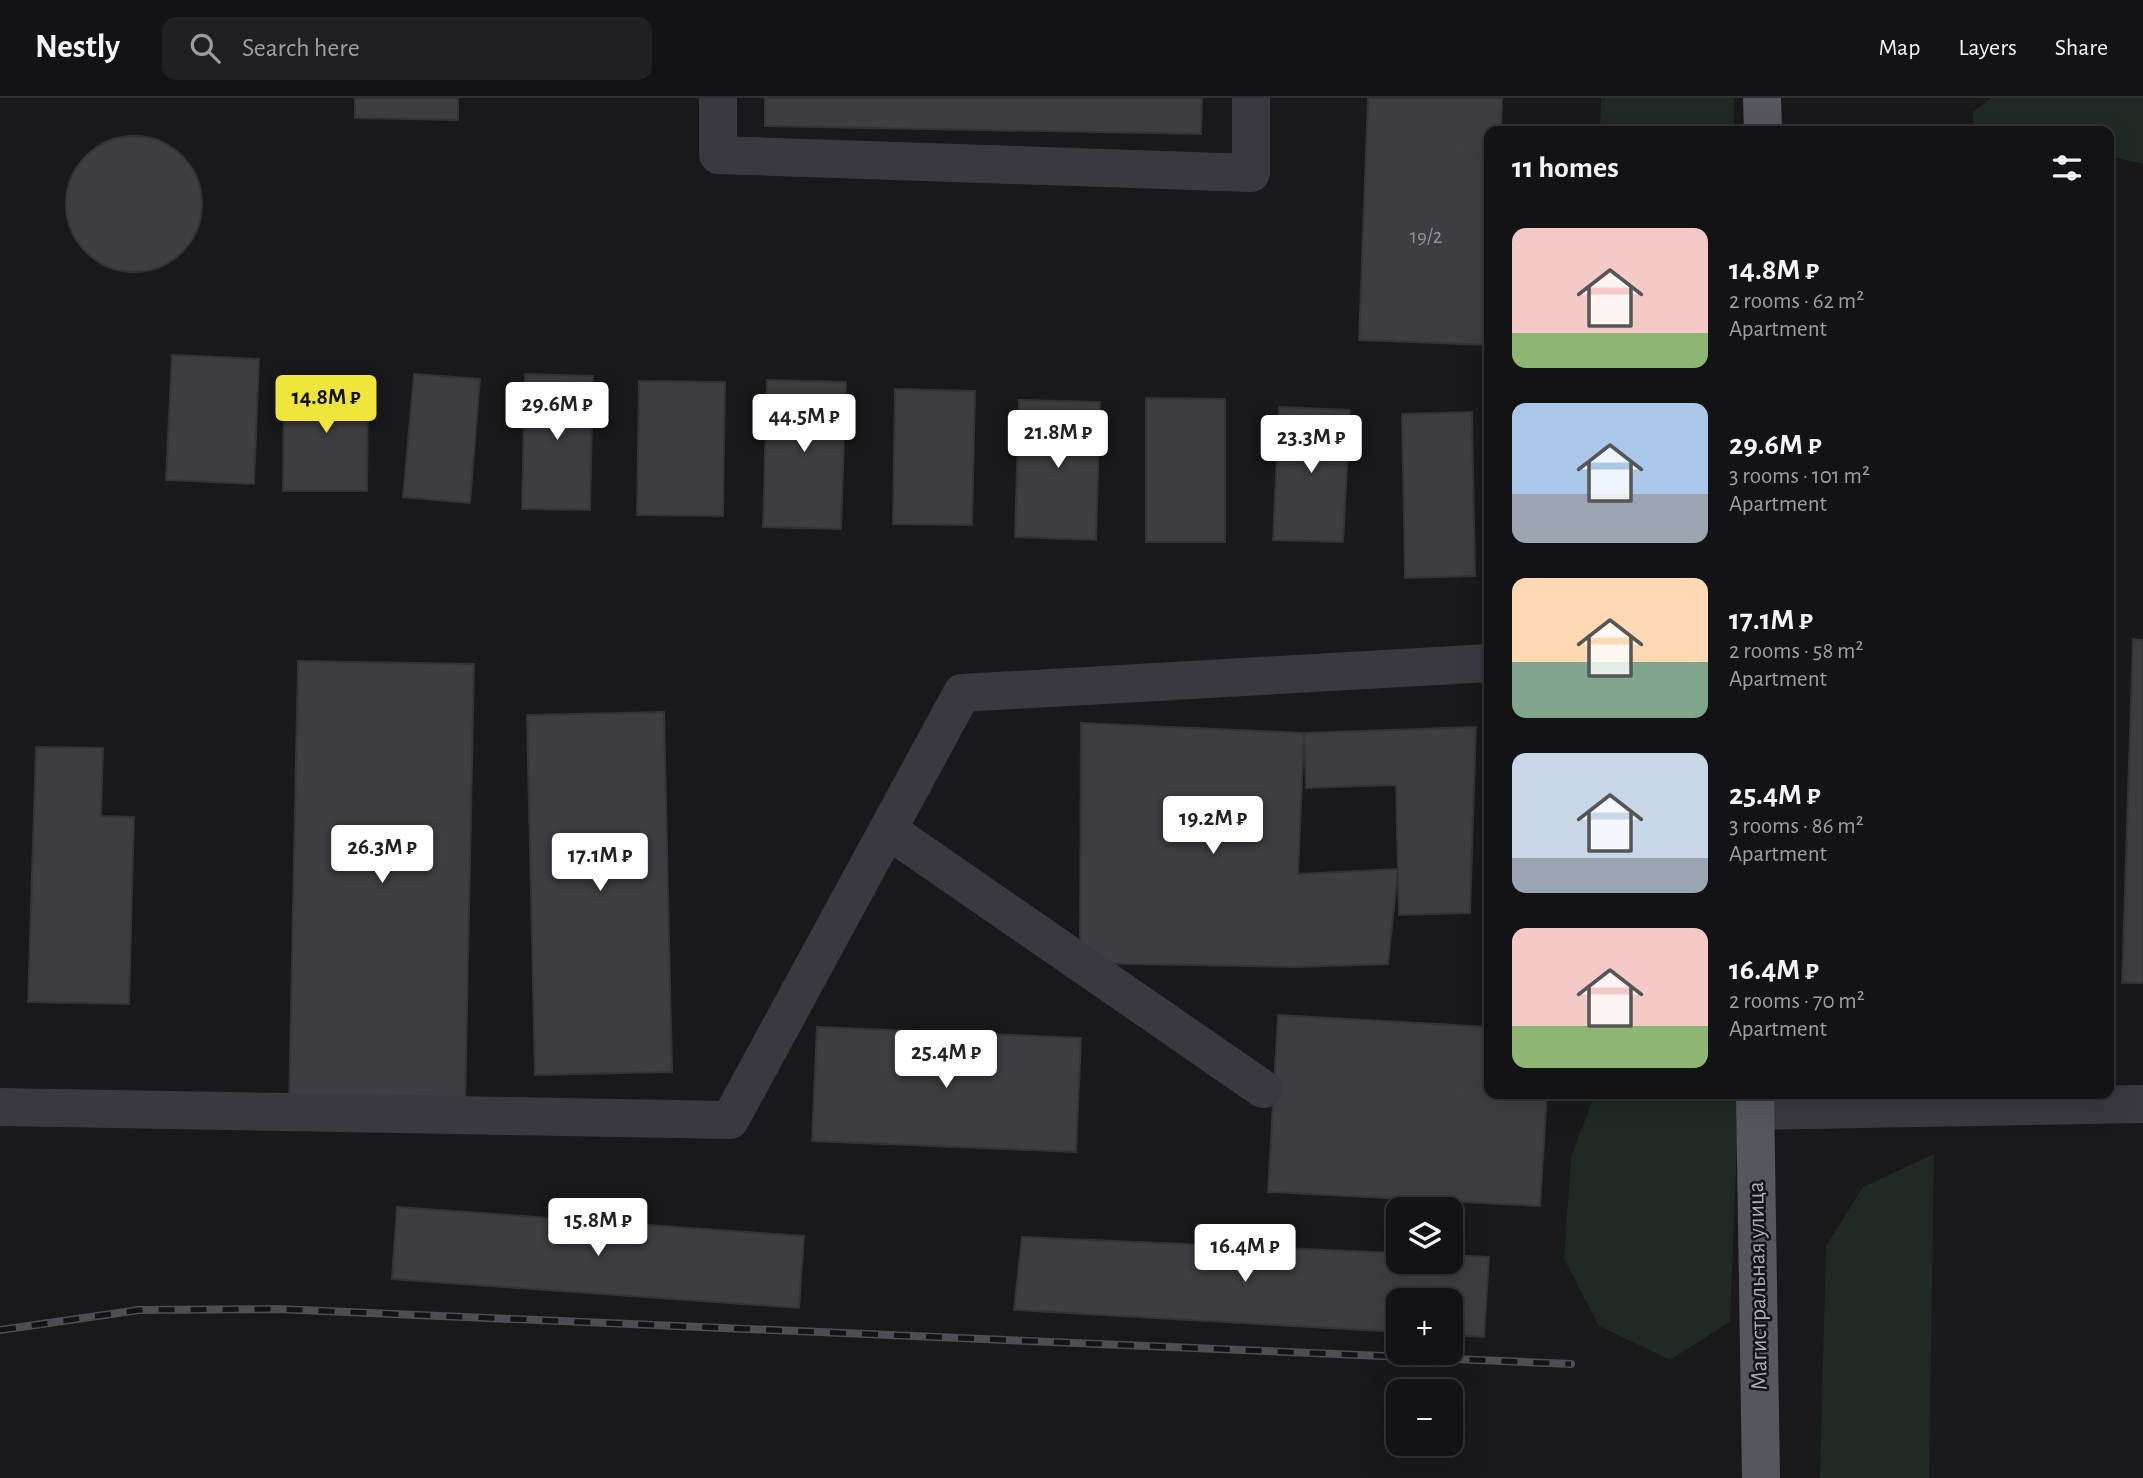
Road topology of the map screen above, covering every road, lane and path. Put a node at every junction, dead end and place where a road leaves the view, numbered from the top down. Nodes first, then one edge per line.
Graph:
1 (718, 98) edge
2 (1251, 98) edge
3 (1762, 98) edge
4 (1763, 126) edge
5 (1484, 663) edge
6 (888, 830) junction
7 (1263, 1089) dead end
8 (1755, 1102) edge
9 (2143, 1104) edge
10 (0, 1107) edge
11 (1761, 1478) edge

1 - 2 lane
3 - 4 main road
5 - 6 lane
6 - 7 lane
6 - 10 lane
8 - 9 lane
8 - 11 main road, Магистральная улица

